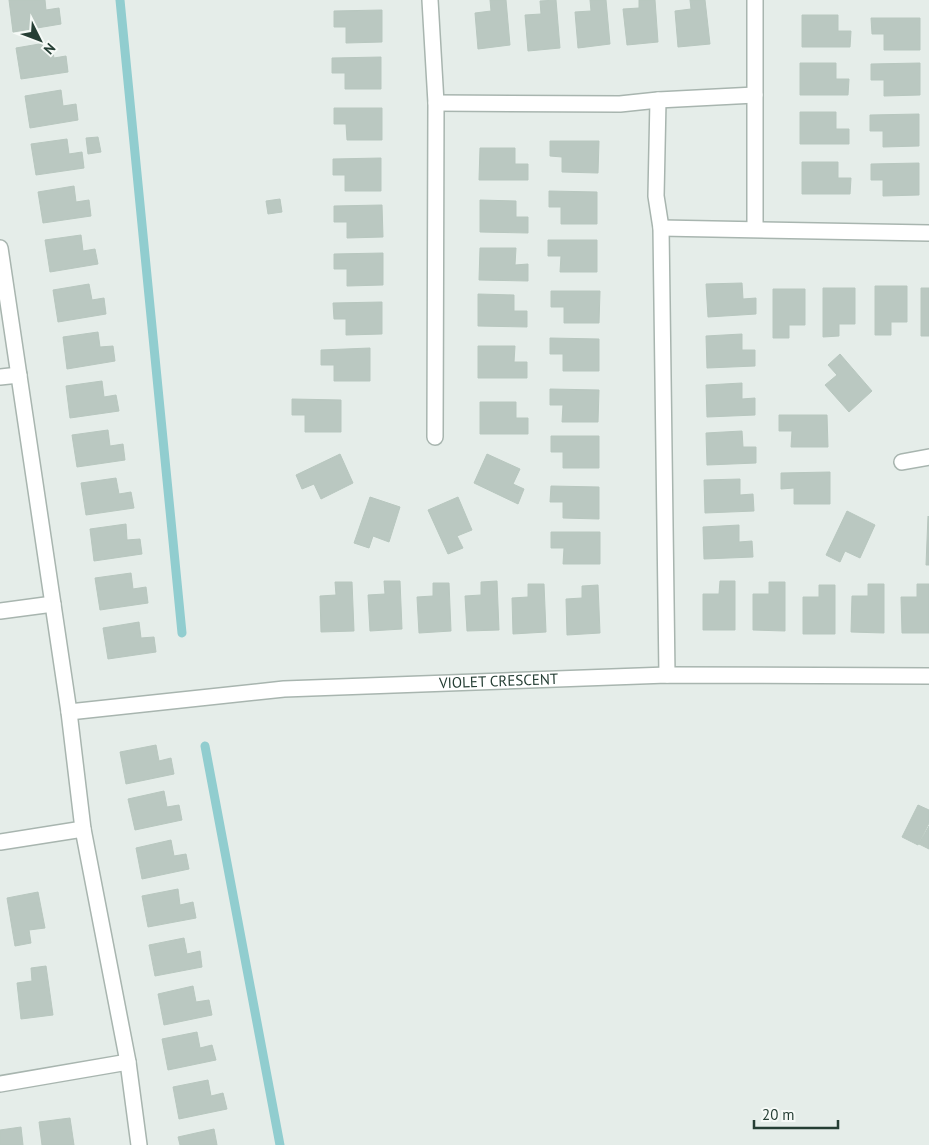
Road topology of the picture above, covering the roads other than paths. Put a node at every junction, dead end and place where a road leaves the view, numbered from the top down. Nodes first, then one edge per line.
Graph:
1 (430, 0) edge
2 (755, 0) edge
3 (755, 95) junction
4 (658, 100) junction
5 (436, 103) junction
6 (661, 228) junction
7 (755, 229) junction
8 (929, 233) edge
9 (0, 248) edge
10 (19, 375) junction
11 (0, 377) edge
12 (435, 436) dead end
13 (929, 457) edge
14 (902, 462) dead end
15 (53, 604) junction
16 (0, 611) edge
17 (668, 675) junction
18 (929, 676) edge
19 (69, 712) junction
20 (84, 829) junction
21 (0, 842) edge
22 (128, 1062) junction
23 (0, 1084) edge
24 (139, 1145) edge

1 - 5 street
2 - 3 street
3 - 4 street
3 - 7 street
4 - 5 street
4 - 6 street
5 - 12 street
6 - 7 street
6 - 17 street
7 - 8 street
9 - 10 street
10 - 11 street
10 - 15 street
13 - 14 street
15 - 16 street
15 - 19 street
17 - 18 street, VIOLET CRESCENT
17 - 19 street, VIOLET CRESCENT
19 - 20 street
20 - 21 street
20 - 22 street
22 - 23 street
22 - 24 street

